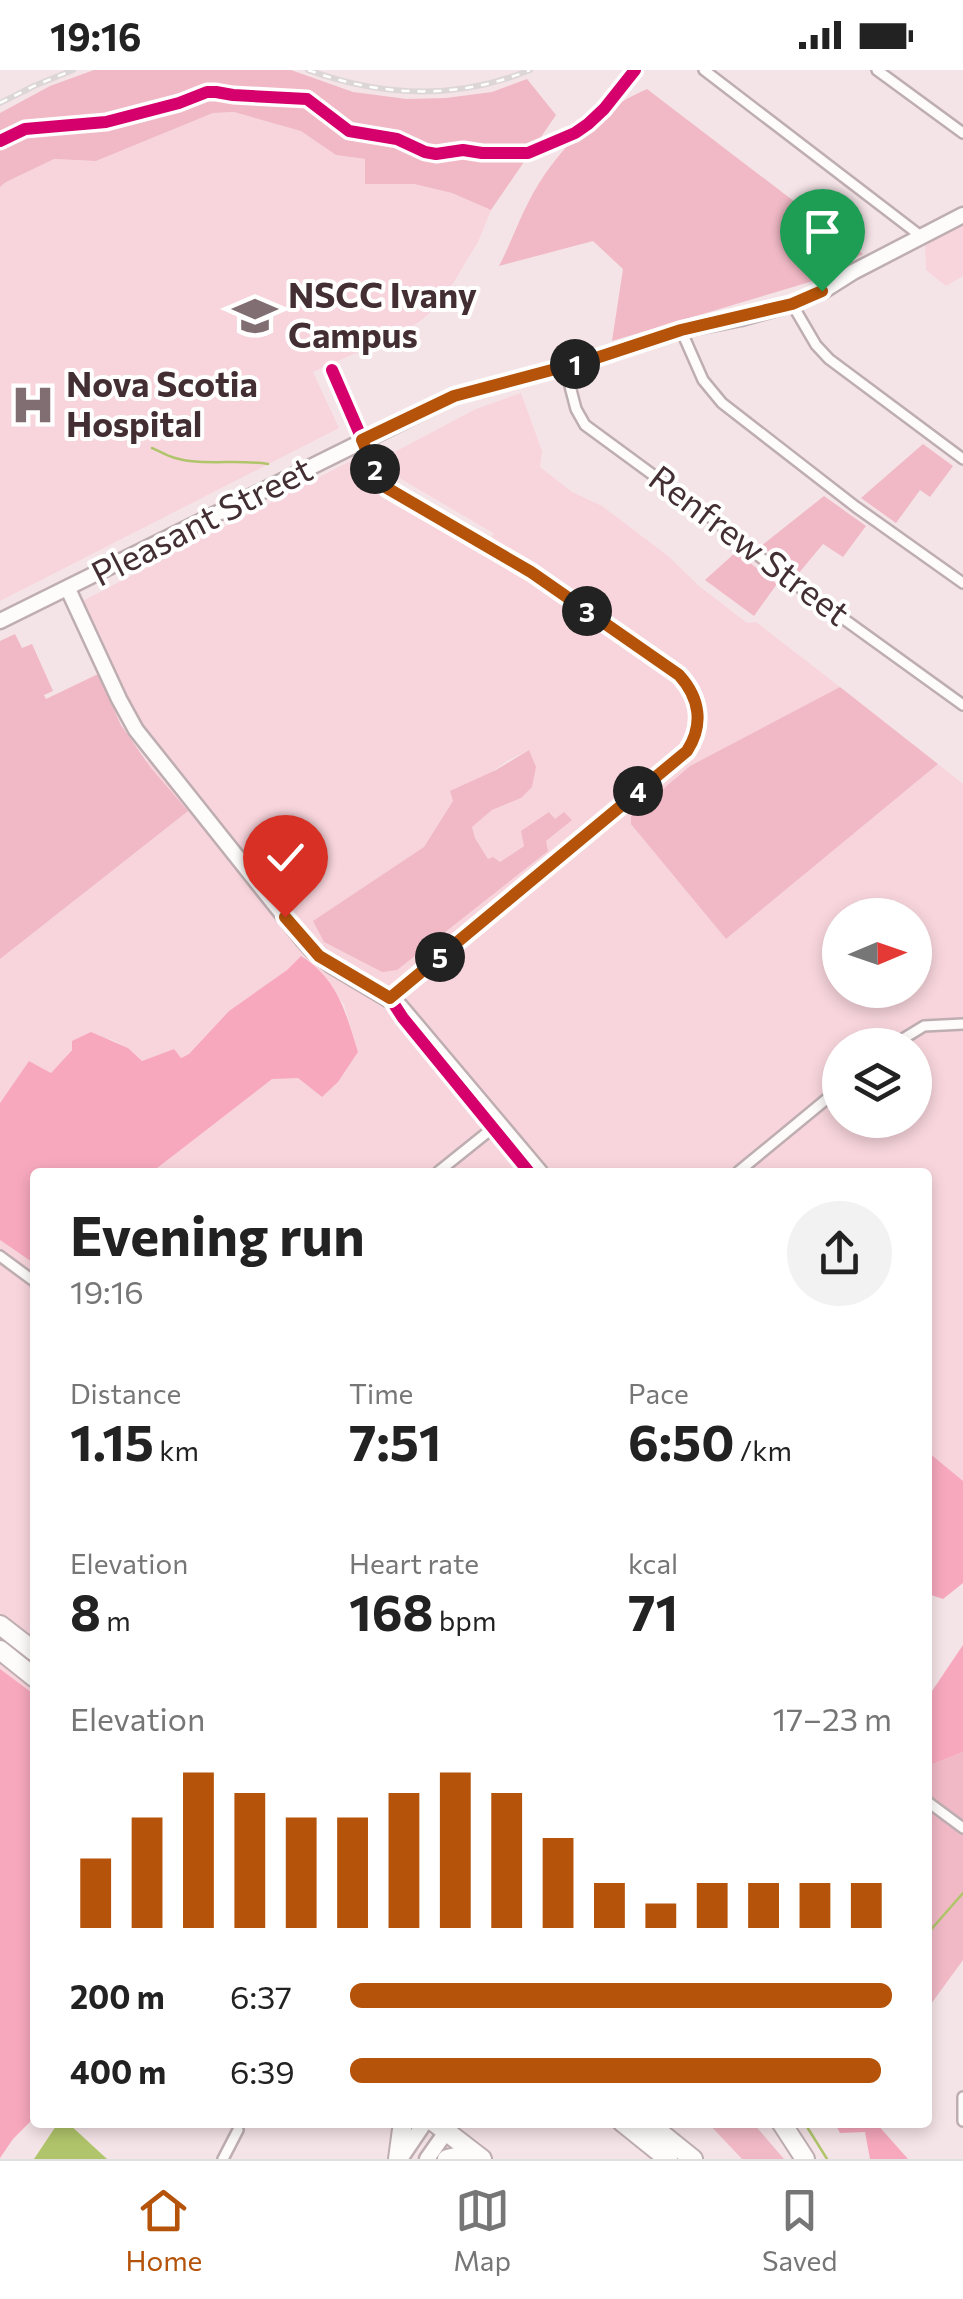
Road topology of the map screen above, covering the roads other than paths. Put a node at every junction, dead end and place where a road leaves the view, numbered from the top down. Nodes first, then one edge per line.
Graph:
1 (704, 70) edge
2 (877, 70) edge
3 (963, 133) edge
4 (963, 215) edge
5 (922, 237) junction
6 (792, 304) junction
7 (681, 330) junction
8 (565, 366) junction
9 (332, 370) dead end
10 (362, 440) junction
11 (963, 459) edge
12 (963, 583) edge
13 (68, 589) junction
14 (0, 621) edge
15 (963, 705) edge
16 (390, 998) junction
17 (963, 1024) edge
18 (921, 1028) edge
19 (822, 1103) edge
20 (499, 1123) junction
21 (443, 1168) edge
22 (537, 1168) edge
23 (743, 1168) edge
24 (0, 1256) edge
25 (30, 1278) edge
26 (0, 1625) edge
27 (5, 1644) edge
28 (30, 1648) edge
29 (30, 1670) edge
30 (932, 1805) edge
31 (963, 1828) edge
32 (963, 2097) edge
33 (963, 2121) edge
34 (402, 2128) edge
35 (421, 2128) edge
36 (442, 2128) edge
37 (447, 2128) edge
38 (629, 2128) edge
39 (654, 2128) edge
40 (785, 2128) edge
41 (238, 2130) dead end
42 (222, 2159) edge
43 (399, 2159) edge
44 (427, 2159) edge
45 (447, 2159) edge
46 (471, 2159) edge
47 (482, 2159) edge
48 (668, 2159) edge
49 (694, 2159) edge
50 (805, 2159) edge

1 - 5 street
2 - 3 street
4 - 5 main road, Pleasant Street
5 - 6 main road, Pleasant Street
6 - 7 main road, Pleasant Street
6 - 11 street
7 - 8 main road, Pleasant Street
7 - 12 street
8 - 10 main road, Pleasant Street
8 - 15 street, Renfrew Street
9 - 10 street
10 - 13 main road, Pleasant Street
10 - 16 street
13 - 14 main road, Pleasant Street
13 - 16 main road
16 - 20 main road
17 - 18 street
19 - 23 street
20 - 21 street
20 - 22 main road
24 - 25 street
26 - 27 highway
27 - 28 highway
27 - 29 highway
30 - 31 street
32 - 33 street
34 - 43 highway
35 - 43 main road
36 - 44 main road
37 - 47 highway
38 - 48 highway
39 - 49 highway
40 - 50 highway
41 - 42 street
45 - 46 highway

